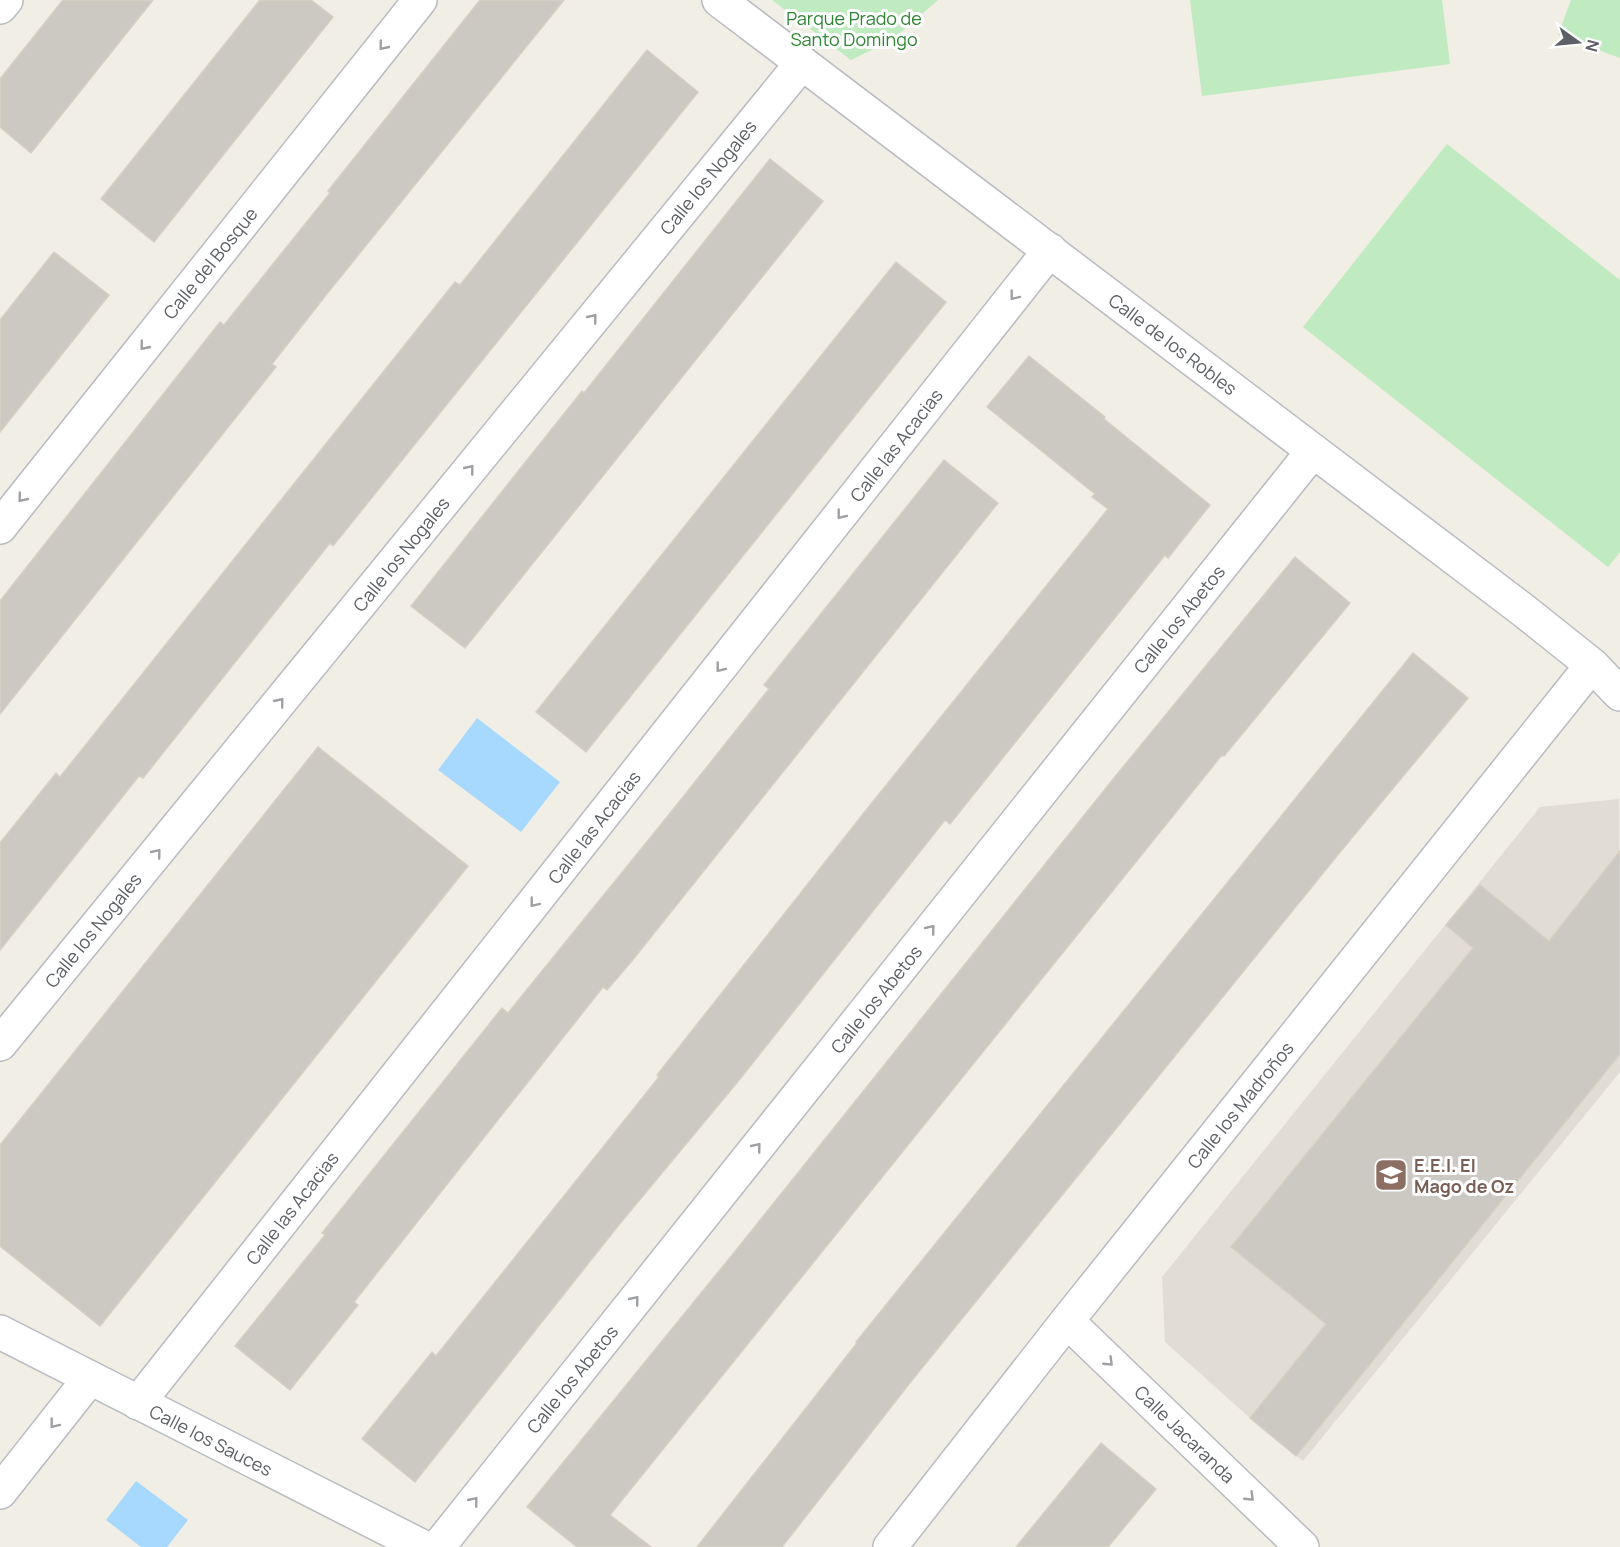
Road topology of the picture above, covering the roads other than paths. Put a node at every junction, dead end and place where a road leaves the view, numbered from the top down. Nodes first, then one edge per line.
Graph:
1 (6, 0) edge
2 (420, 0) edge
3 (719, 0) edge
4 (0, 7) edge
5 (802, 63) junction
6 (1050, 250) junction
7 (1313, 451) junction
8 (0, 526) edge
9 (1592, 665) junction
10 (1620, 694) edge
11 (0, 1044) edge
12 (1067, 1322) junction
13 (0, 1332) edge
14 (90, 1378) junction
15 (138, 1403) junction
16 (0, 1492) edge
17 (404, 1543) edge
18 (438, 1547) edge
19 (890, 1547) edge
20 (1302, 1547) edge

1 - 4 street
2 -> 8 street, Calle del Bosque
3 - 5 street, Calle de los Robles
5 - 6 street, Calle de los Robles
11 -> 5 street, Calle los Nogales
6 - 7 street, Calle de los Robles
6 -> 15 street, Calle las Acacias
7 - 9 street, Calle de los Robles
18 -> 7 street, Calle los Abetos
9 - 10 street, Calle de los Robles
9 - 12 street, Calle los Madroños
12 - 19 street, Calle los Madroños
12 -> 20 street, Calle Jacaranda
13 - 14 street, Calle los Sauces
14 - 15 street, Calle los Sauces
14 -> 16 street
15 - 17 street, Calle los Sauces

